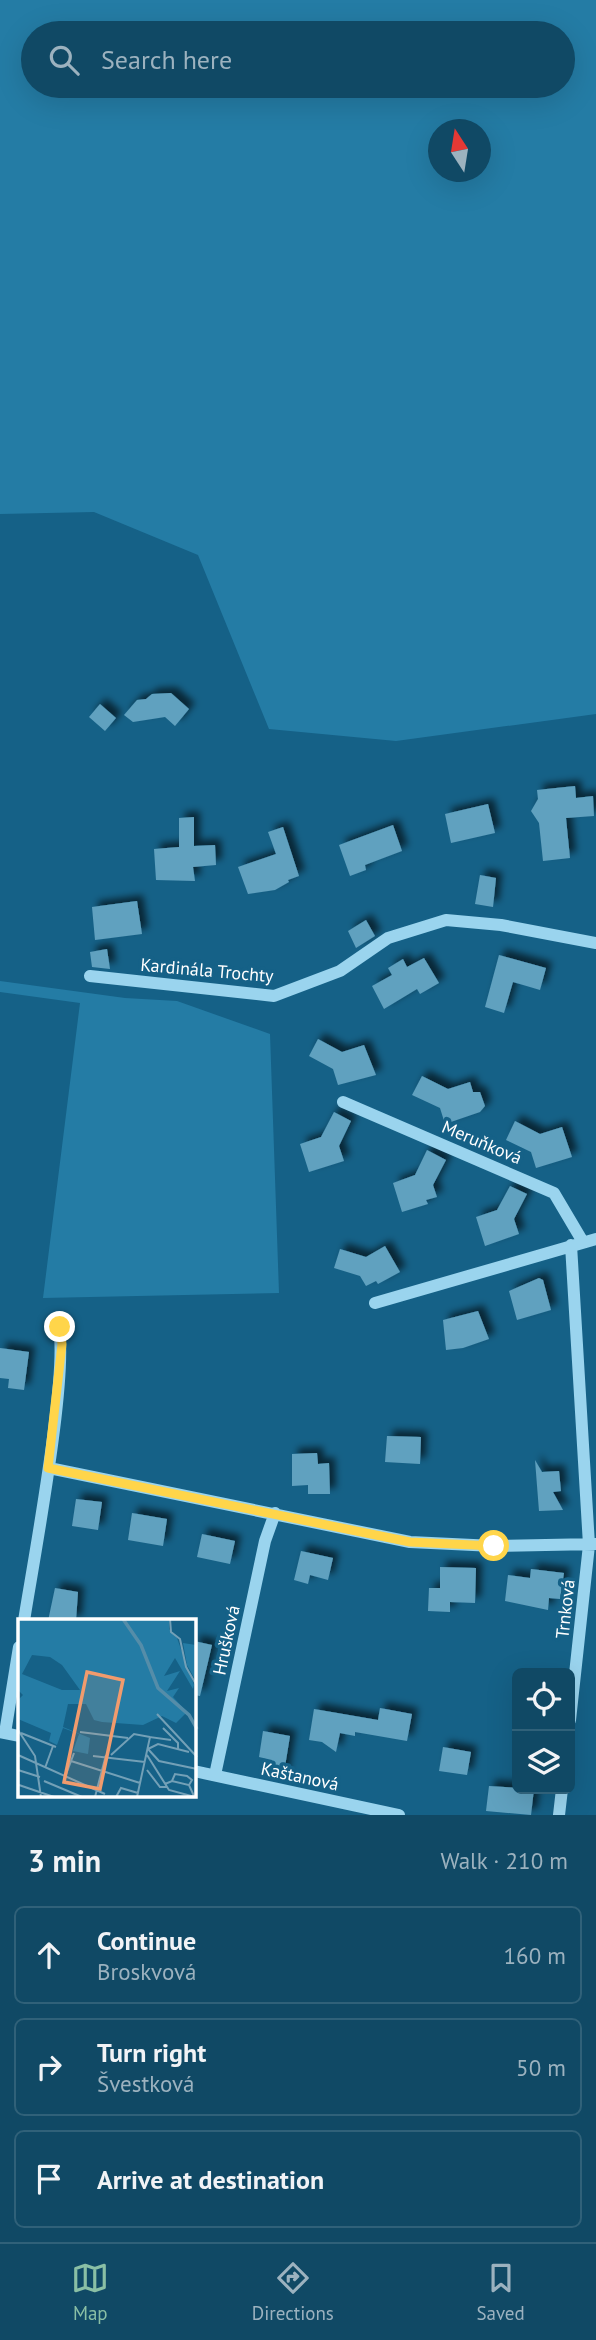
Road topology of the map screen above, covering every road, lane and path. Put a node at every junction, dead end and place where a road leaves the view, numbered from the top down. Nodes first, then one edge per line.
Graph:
1 (596, 943) edge
2 (90, 976) dead end
3 (343, 1102) dead end
4 (583, 1242) edge
5 (375, 1303) dead end
6 (56, 1321) dead end
7 (48, 1468) junction
8 (275, 1513) junction
9 (593, 1544) edge
10 (23, 1619) edge
11 (18, 1652) edge
12 (575, 1682) edge
13 (3, 1732) edge
14 (196, 1771) edge
15 (215, 1775) junction
16 (561, 1794) edge
17 (399, 1815) edge
18 (559, 1815) edge

1 - 2 street, Kardinála Trochty
3 - 4 street, Meruňková
4 - 5 street
4 - 9 street, Trnková
6 - 7 street
7 - 8 street
7 - 10 street
8 - 9 street
8 - 15 street, Hrušková
9 - 12 street, Trnková
11 - 13 street
14 - 15 street, Kaštanová
15 - 17 street, Kaštanová
16 - 18 street

